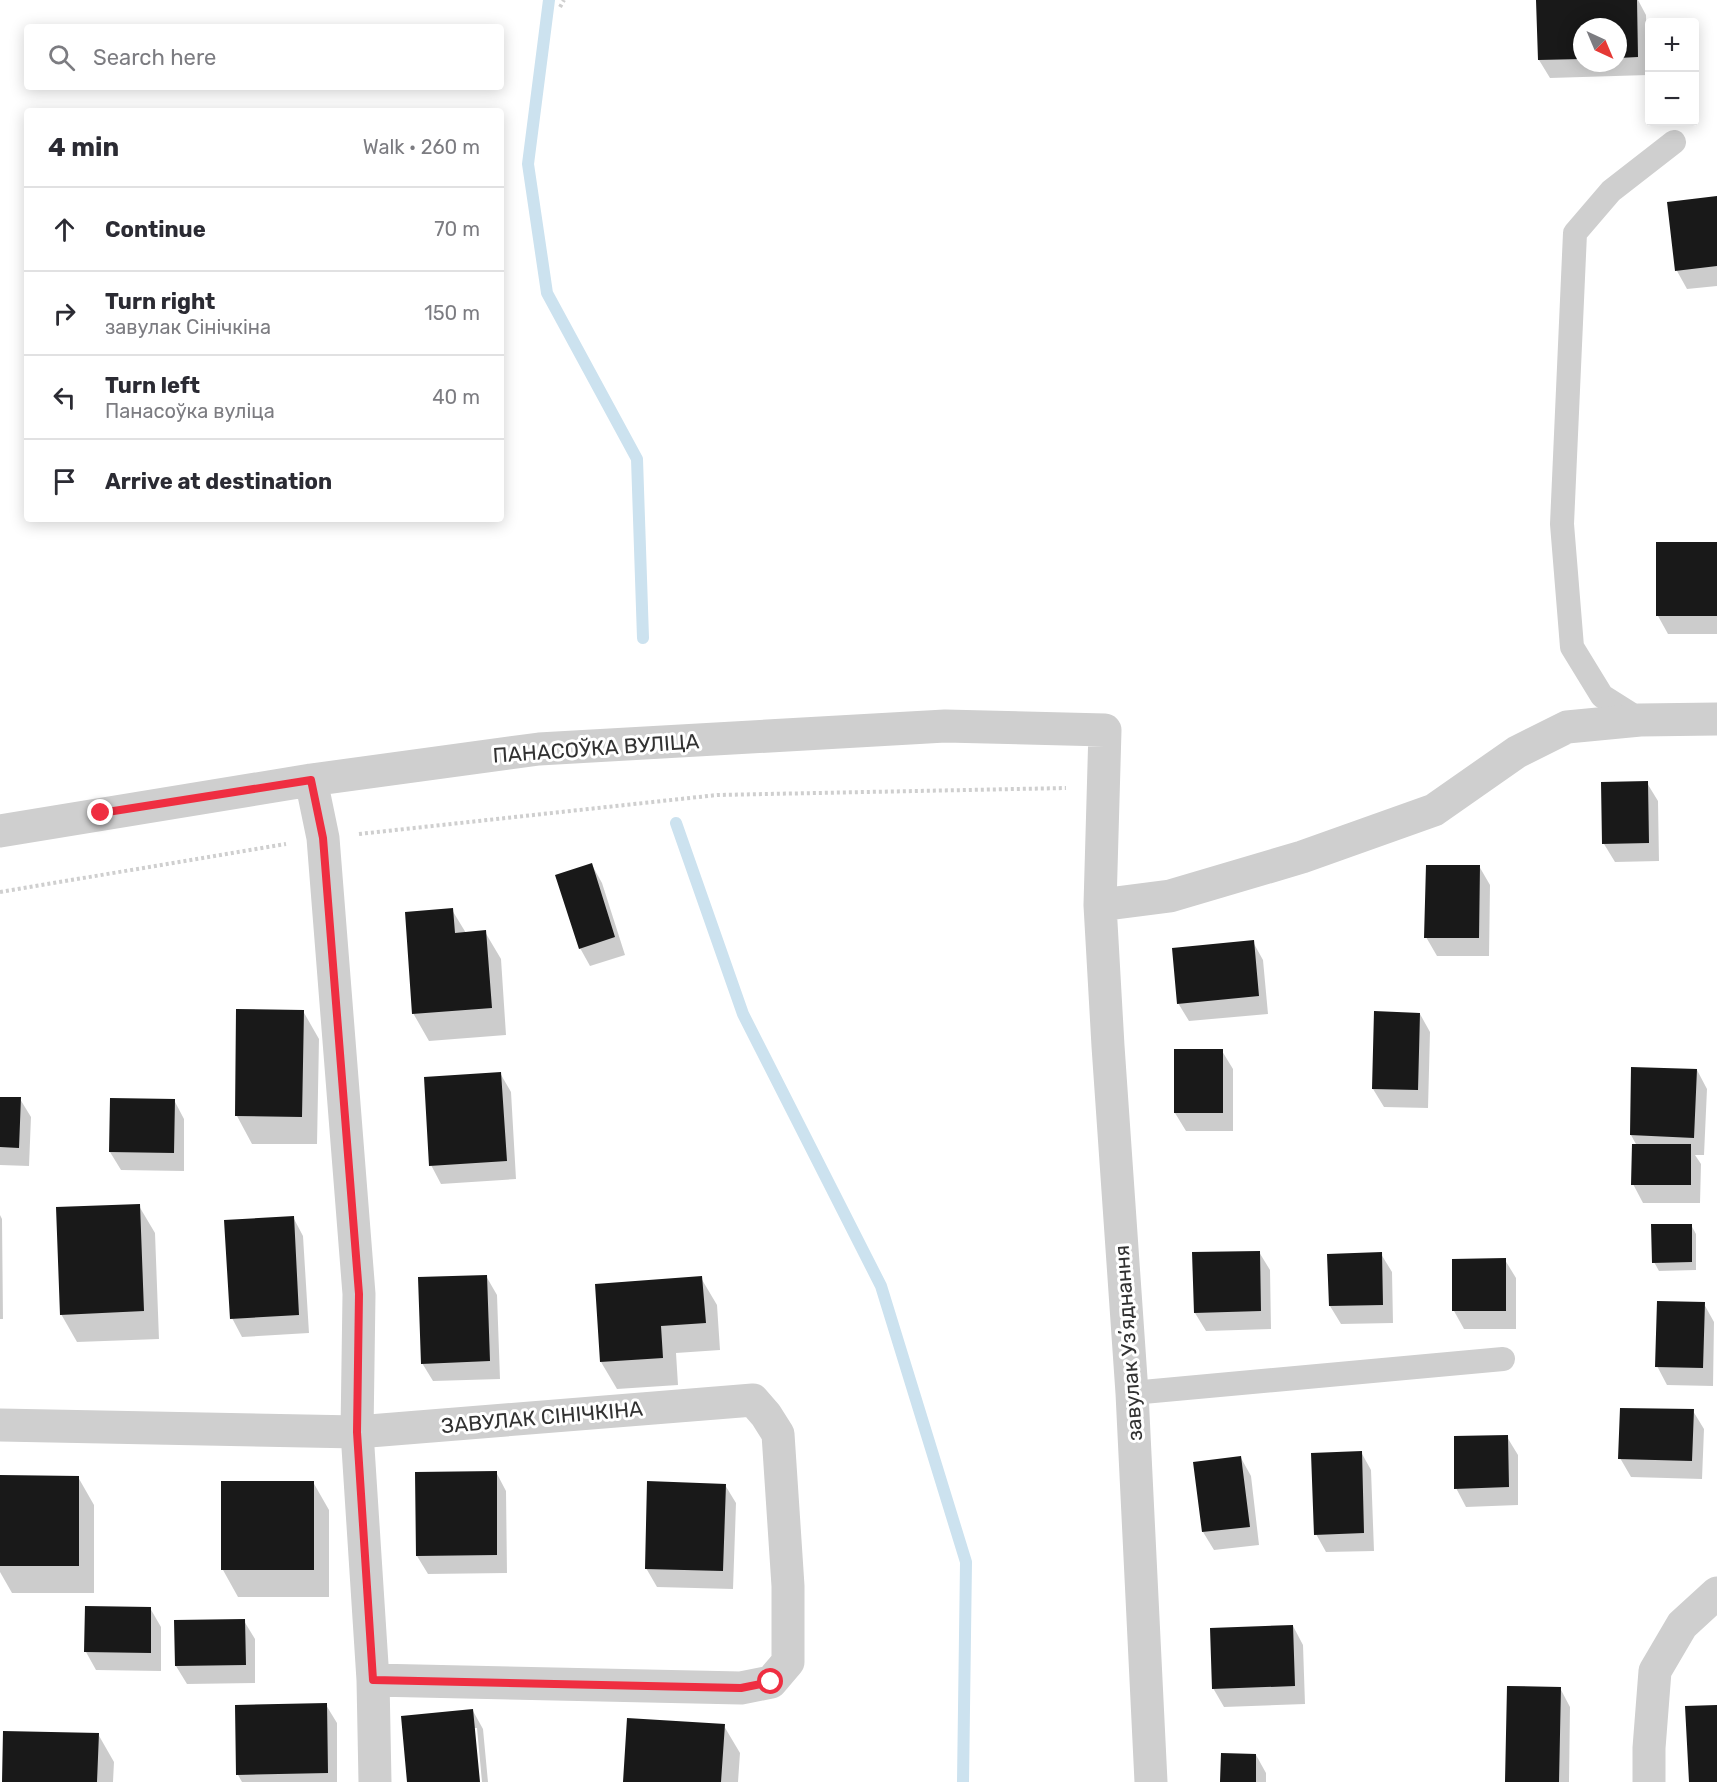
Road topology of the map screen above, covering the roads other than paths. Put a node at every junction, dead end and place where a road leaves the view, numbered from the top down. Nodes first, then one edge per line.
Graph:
1 (1674, 142) dead end
2 (1717, 719) edge
3 (1640, 720) junction
4 (311, 780) junction
5 (1103, 824) joint
6 (0, 831) edge
7 (1100, 905) junction
8 (1503, 1359) dead end
9 (1132, 1393) junction
10 (0, 1425) edge
11 (357, 1432) junction
12 (1717, 1593) edge
13 (373, 1680) junction
14 (375, 1782) edge
15 (1151, 1782) edge
16 (1649, 1782) edge

1 - 3 lane
2 - 3 street
3 - 7 street
4 - 5 street, ПАНАСОЎКА ВУЛІЦА
4 - 6 street, ПАНАСОЎКА ВУЛІЦА
4 - 11 street
5 - 7 street, завулак Узʼяднання
7 - 9 street, завулак Узʼяднання
8 - 9 lane
9 - 15 street, завулак Узʼяднання
10 - 11 street, ЗАВУЛАК СІНІЧКІНА
11 - 13 street
11 - 13 street, ЗАВУЛАК СІНІЧКІНА
12 - 16 street
13 - 14 street

